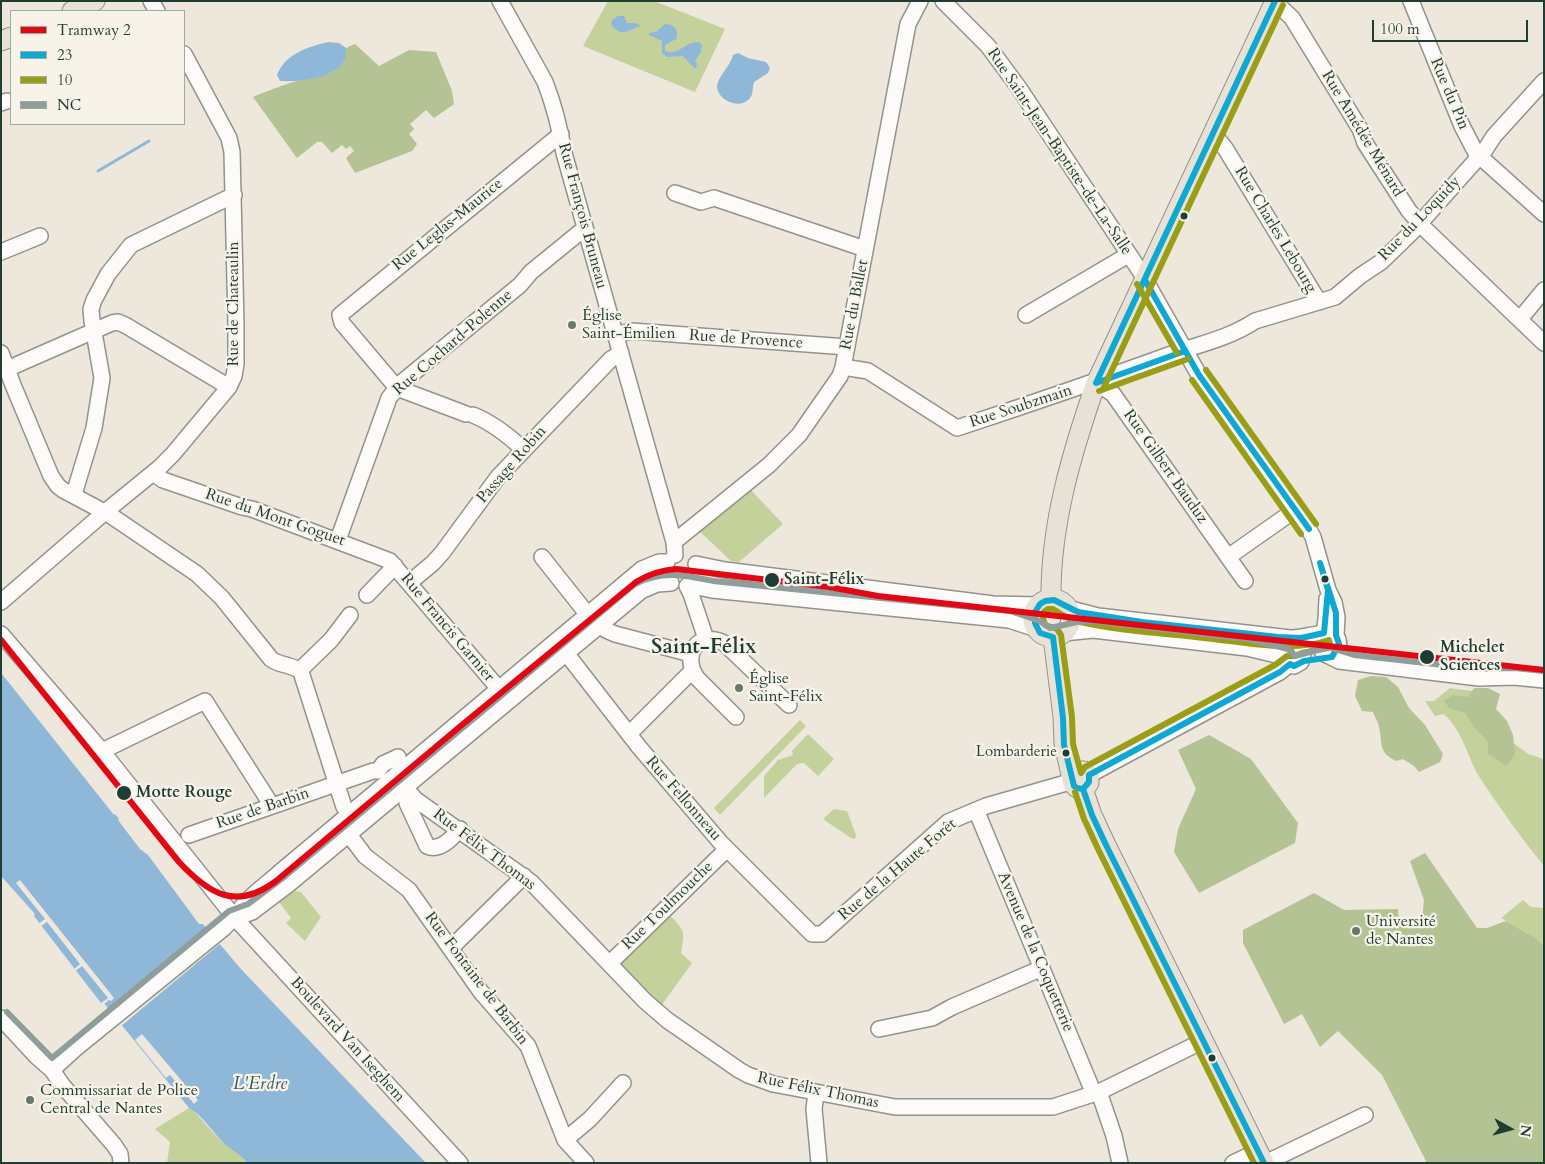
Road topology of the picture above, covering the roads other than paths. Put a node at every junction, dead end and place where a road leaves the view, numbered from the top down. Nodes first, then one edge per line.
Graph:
1 (95, 1) edge
2 (500, 1) edge
3 (1275, 1) edge
4 (1411, 1) edge
5 (919, 2) edge
6 (946, 3) edge
7 (74, 10) edge
8 (185, 56) edge
9 (1544, 81) edge
10 (1213, 133) junction
11 (561, 134) junction
12 (1479, 157) junction
13 (675, 193) dead end
14 (234, 195) junction
15 (1544, 214) edge
16 (1420, 224) junction
17 (585, 228) junction
18 (40, 236) dead end
19 (866, 249) junction
20 (1, 252) edge
21 (1128, 255) junction
22 (1145, 280) junction
23 (1544, 290) edge
24 (1319, 302) junction
25 (1026, 315) dead end
26 (1520, 319) junction
27 (94, 331) junction
28 (615, 335) junction
29 (1544, 343) edge
30 (847, 347) junction
31 (1185, 350) junction
32 (1, 353) edge
33 (621, 353) junction
34 (843, 367) junction
35 (7, 369) junction
36 (1096, 382) junction
37 (229, 388) junction
38 (397, 388) junction
39 (524, 450) junction
40 (153, 473) junction
41 (74, 494) junction
42 (1295, 510) junction
43 (105, 512) junction
44 (338, 540) junction
45 (672, 553) junction
46 (542, 557) dead end
47 (1228, 557) junction
48 (696, 564) junction
49 (395, 566) junction
50 (1244, 582) dead end
51 (409, 583) junction
52 (671, 583) junction
53 (687, 585) junction
54 (367, 595) dead end
55 (1, 602) edge
56 (1052, 604) junction
57 (588, 615) junction
58 (350, 616) dead end
59 (602, 624) junction
60 (1051, 633) junction
61 (1, 634) edge
62 (1330, 634) junction
63 (1293, 639) junction
64 (706, 640) junction
65 (566, 653) junction
66 (691, 654) junction
67 (1330, 656) junction
68 (1292, 661) junction
69 (300, 670) junction
70 (692, 671) junction
71 (1544, 680) edge
72 (499, 689) junction
73 (789, 705) dead end
74 (736, 717) dead end
75 (629, 734) junction
76 (102, 751) junction
77 (398, 757) dead end
78 (1080, 778) junction
79 (337, 784) junction
80 (405, 787) junction
81 (406, 803) dead end
82 (271, 806) junction
83 (344, 807) dead end
84 (976, 810) junction
85 (460, 829) junction
86 (190, 835) dead end
87 (353, 840) dead end
88 (727, 850) junction
89 (524, 876) junction
90 (219, 897) junction
91 (249, 899) junction
92 (229, 923) junction
93 (812, 934) joint
94 (451, 948) junction
95 (610, 963) junction
96 (1042, 968) junction
97 (1, 1018) edge
98 (879, 1029) dead end
99 (1203, 1042) junction
100 (52, 1070) junction
101 (624, 1083) dead end
102 (816, 1093) junction
103 (1097, 1093) junction
104 (1365, 1115) dead end
105 (565, 1140) junction
106 (1262, 1159) edge
107 (120, 1163) edge
108 (460, 1163) edge
109 (586, 1163) edge
110 (819, 1163) edge
111 (1120, 1163) edge
112 (1233, 1163) edge

1 - 7 main road
2 - 11 street, Rue François Bruneau
3 - 10 main road
3 - 16 street, Rue Amédée Ménard
4 - 12 street, Rue du Pin
5 - 19 street, Rue du Ballet
6 - 21 street, Rue Saint-Jean-Baptiste-de-La-Salle
8 - 14 street, Rue de Chateaulin
9 - 12 street, Rue du Loquidy
10 - 22 main road
10 - 24 street, Rue Charles Lebourg
11 - 17 street, Rue François Bruneau
11 - 38 street, Rue Leglas-Maurice
12 - 15 street
12 - 16 street, Rue du Loquidy
13 - 19 street
14 - 27 street
14 - 37 street, Rue de Chateaulin
16 - 24 street, Rue du Loquidy
16 - 26 street, Rue Amédée Ménard
17 - 28 street, Rue François Bruneau
17 - 38 street, Rue Cochard-Polenne
18 - 20 street
19 - 30 street, Rue du Ballet
21 - 22 street, Rue Saint-Jean-Baptiste-de-La-Salle
21 - 25 street
22 - 31 street, Rue Saint-Jean-Baptiste-de-La-Salle
22 - 36 main road
23 - 26 street
24 - 31 street, Rue du Loquidy
26 - 29 street, Rue Amédée Ménard
27 - 35 street
27 - 37 street
27 - 41 street
28 - 30 street, Rue de Provence
28 - 33 street, Rue François Bruneau
30 - 34 street, Rue du Ballet
31 - 36 street, Rue du Loquidy
31 - 42 street, Rue Saint-Jean-Baptiste-de-La-Salle
32 - 35 street
33 - 39 street, Passage Robin
33 - 45 street, Rue François Bruneau
34 - 36 street, Rue Soubzmain
34 - 45 street, Rue du Ballet
35 - 41 street
36 - 47 street, Rue Gilbert Bauduz
36 - 56 main road
37 - 40 street, Rue de Chateaulin
38 - 39 street
38 - 44 street, Rue Cochard-Polenne
39 - 51 street, Passage Robin
40 - 43 street, Rue de Chateaulin
40 - 44 street, Rue du Mont Goguet
41 - 43 street
42 - 47 street
42 - 62 street, Rue Saint-Jean-Baptiste-de-La-Salle
43 - 55 street, Rue de Chateaulin
43 - 69 street
44 - 49 street, Rue du Mont Goguet
45 - 48 street
45 - 52 street
45 - 57 street
46 - 57 street
47 - 50 street, Rue Gilbert Bauduz
48 - 53 street
48 - 56 street
49 - 51 street, Rue Francis Garnier
49 - 54 street
51 - 72 street, Rue Francis Garnier
52 - 53 street
52 - 59 street
53 - 60 street
53 - 64 street
56 - 60 main road
56 - 60 main road
56 - 63 street
57 - 72 street
58 - 69 street
59 - 65 street
59 - 66 street
60 - 68 street
60 - 78 main road
61 - 76 street, Boulevard Van Iseghem
62 - 63 street
62 - 67 street, Rue Saint-Jean-Baptiste-de-La-Salle
63 - 68 street
64 - 66 street
64 - 73 street
65 - 75 street, Rue Fellonneau
65 - 80 street
66 - 70 street
67 - 68 street
67 - 71 street
68 - 78 street, Rue de la Haute Forêt
69 - 79 street
70 - 74 street
70 - 75 street
72 - 91 street
75 - 88 street, Rue Fellonneau
76 - 82 street
76 - 90 street, Boulevard Van Iseghem
77 - 79 street, Rue de Barbin
78 - 84 street, Rue de la Haute Forêt
78 - 99 main road
79 - 82 street, Rue de Barbin
79 - 83 street
80 - 85 street, Rue Félix Thomas
80 - 92 street
81 - 85 street
82 - 86 street, Rue de Barbin
84 - 93 street, Rue de la Haute Forêt
84 - 96 street, Avenue de la Coquetterie
85 - 89 street, Rue Félix Thomas
87 - 94 street, Rue Fontaine de Barbin
88 - 93 street, Rue Fellonneau
88 - 95 street, Rue Toulmouche
89 - 94 street
89 - 95 street, Rue Félix Thomas
90 - 91 street
90 - 92 street, Boulevard Van Iseghem
91 - 92 street
92 - 100 street
92 - 108 street, Boulevard Van Iseghem
94 - 105 street, Rue Fontaine de Barbin
95 - 102 street, Rue Félix Thomas
96 - 98 street
96 - 103 street, Avenue de la Coquetterie
97 - 100 street
99 - 103 street, Rue Félix Thomas
99 - 106 main road
100 - 107 street
101 - 105 street
102 - 103 street, Rue Félix Thomas
102 - 110 street
103 - 111 street, Avenue de la Coquetterie
104 - 106 street
105 - 109 street, Rue Fontaine de Barbin
106 - 112 street

